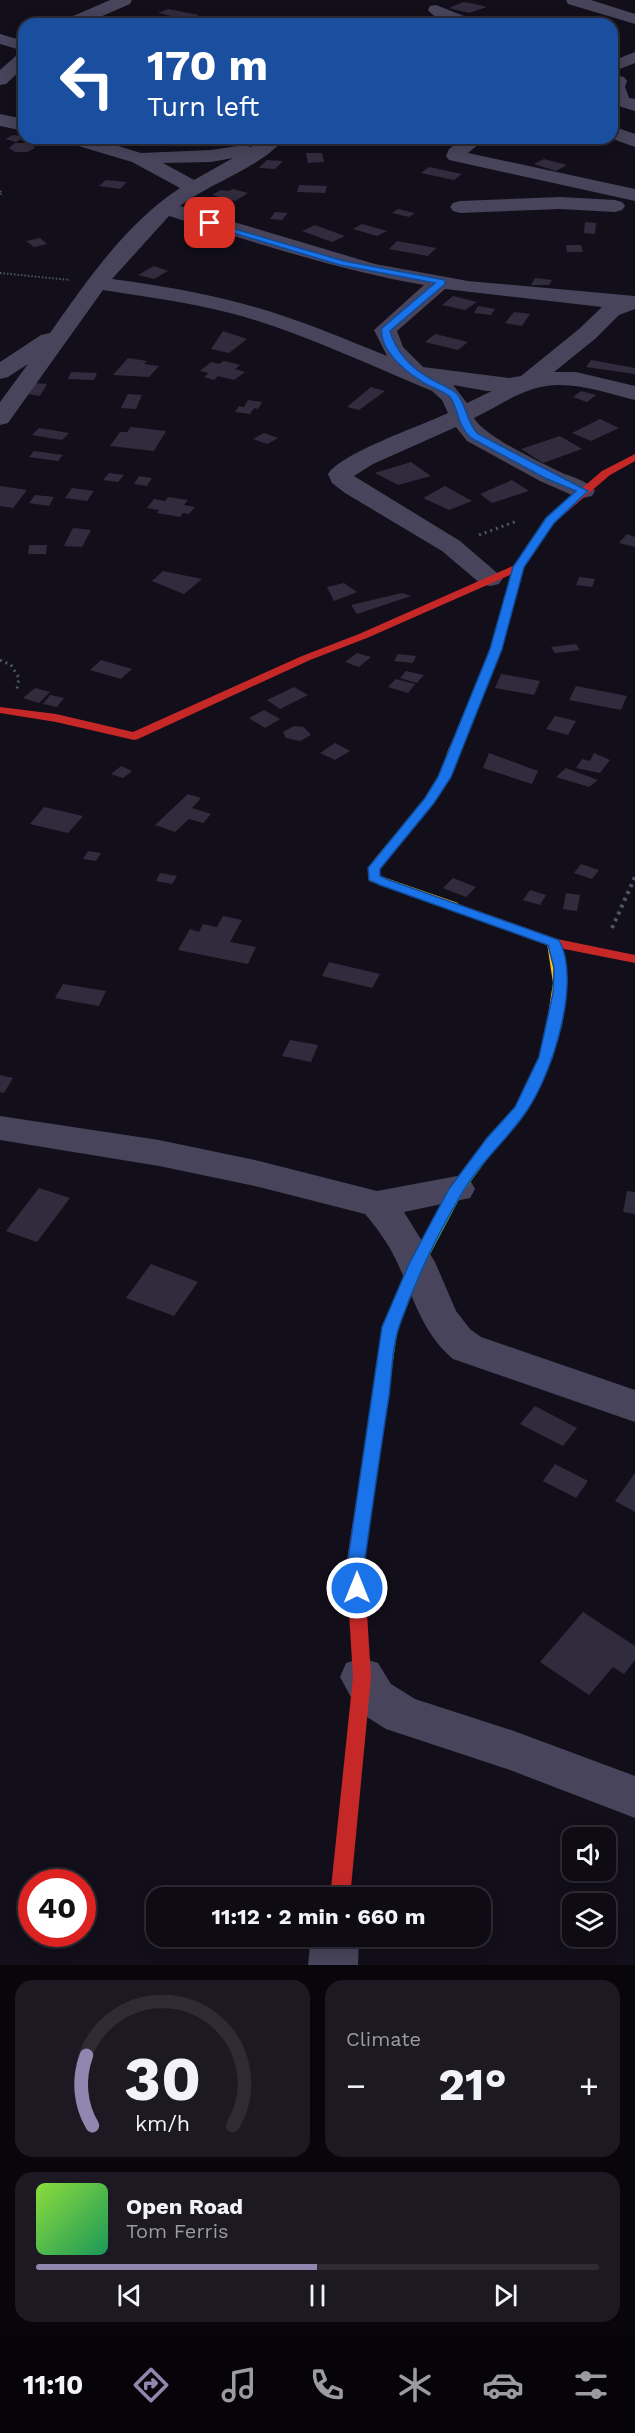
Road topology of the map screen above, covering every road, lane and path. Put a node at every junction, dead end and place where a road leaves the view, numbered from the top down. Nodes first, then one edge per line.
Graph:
1 (124, 0) edge
2 (574, 0) edge
3 (439, 11) edge
4 (84, 18) edge
5 (455, 18) edge
6 (635, 19) edge
7 (18, 34) edge
8 (0, 38) edge
9 (18, 44) edge
10 (635, 57) edge
11 (18, 64) edge
12 (618, 71) edge
13 (0, 80) edge
14 (618, 94) edge
15 (625, 110) edge
16 (0, 120) edge
17 (18, 124) edge
18 (618, 134) edge
19 (635, 139) edge
20 (92, 144) edge
21 (265, 144) edge
22 (267, 144) edge
23 (469, 144) edge
24 (139, 158) junction
25 (193, 186) junction
26 (635, 196) edge
27 (600, 206) junction
28 (460, 207) dead end
29 (635, 207) edge
30 (165, 208) junction
31 (566, 224) dead end
32 (0, 273) edge
33 (441, 282) junction
34 (97, 283) junction
35 (632, 303) edge
36 (385, 330) junction
37 (63, 331) junction
38 (320, 337) junction
39 (0, 372) edge
40 (418, 374) junction
41 (527, 383) junction
42 (635, 393) edge
43 (461, 416) junction
44 (0, 418) edge
45 (635, 457) edge
46 (575, 498) junction
47 (451, 546) junction
48 (519, 567) junction
49 (490, 578) junction
50 (0, 660) edge
51 (7, 710) edge
52 (635, 877) edge
53 (554, 943) junction
54 (603, 953) junction
55 (635, 959) edge
56 (0, 1128) edge
57 (457, 1189) junction
58 (377, 1204) junction
59 (417, 1264) junction
60 (635, 1406) edge
61 (362, 1677) junction
62 (635, 1797) edge
63 (340, 1887) edge
64 (335, 1947) edge
65 (333, 1965) edge

1 - 4 street
2 - 6 street
3 - 5 street
7 - 8 street
8 - 9 street
10 - 12 street
11 - 13 street
14 - 15 street
15 - 19 street
16 - 17 street
18 - 19 street
20 - 24 street
21 - 24 street
22 - 25 street
23 - 26 street
24 - 25 street
25 - 30 street
26 - 27 street
27 - 28 street
27 - 29 street
27 - 31 street
30 - 33 street
30 - 34 street
32 - 34 path
33 - 35 street
33 - 36 street
34 - 37 street
34 - 38 street
35 - 41 street
36 - 38 street
36 - 40 street
37 - 39 street
37 - 44 street
38 - 40 street
40 - 41 street
40 - 43 street
41 - 42 street
41 - 43 street
43 - 46 street
43 - 47 street
45 - 46 street
46 - 47 path
46 - 48 street
47 - 49 street
48 - 49 street
48 - 53 street
49 - 51 street
50 - 51 path
52 - 54 path
53 - 54 street
53 - 57 street
54 - 55 street
56 - 58 street
57 - 58 street
57 - 59 street
58 - 59 street
59 - 60 street
59 - 61 street
61 - 62 street
61 - 63 street
64 - 65 street

